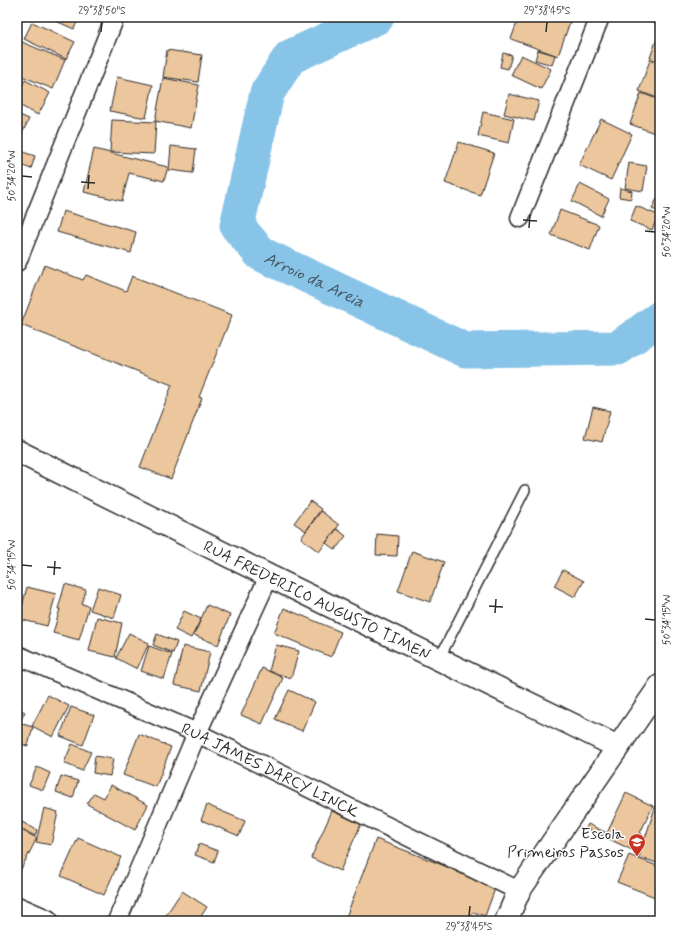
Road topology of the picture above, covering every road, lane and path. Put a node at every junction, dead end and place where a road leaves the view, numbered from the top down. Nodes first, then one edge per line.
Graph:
1 (115, 17) edge
2 (600, 17) edge
3 (520, 218) dead end
4 (17, 262) edge
5 (17, 451) edge
6 (525, 490) dead end
7 (269, 576) junction
8 (17, 655) edge
9 (438, 659) junction
10 (660, 686) edge
11 (197, 733) junction
12 (618, 747) junction
13 (519, 891) junction
14 (17, 908) edge
15 (47, 921) edge
16 (117, 921) edge
17 (506, 921) edge

1 - 4 street
2 - 3 street
5 - 7 street, RUA FREDERICO AUGUSTO TIMEN
6 - 9 lane
7 - 9 street, RUA FREDERICO AUGUSTO TIMEN
7 - 11 street
8 - 11 street, RUA JAMES DARCY LINCK
9 - 12 street, RUA FREDERICO AUGUSTO TIMEN
10 - 12 street
11 - 13 street, RUA JAMES DARCY LINCK
11 - 16 street
12 - 13 street
13 - 17 street
14 - 15 street

